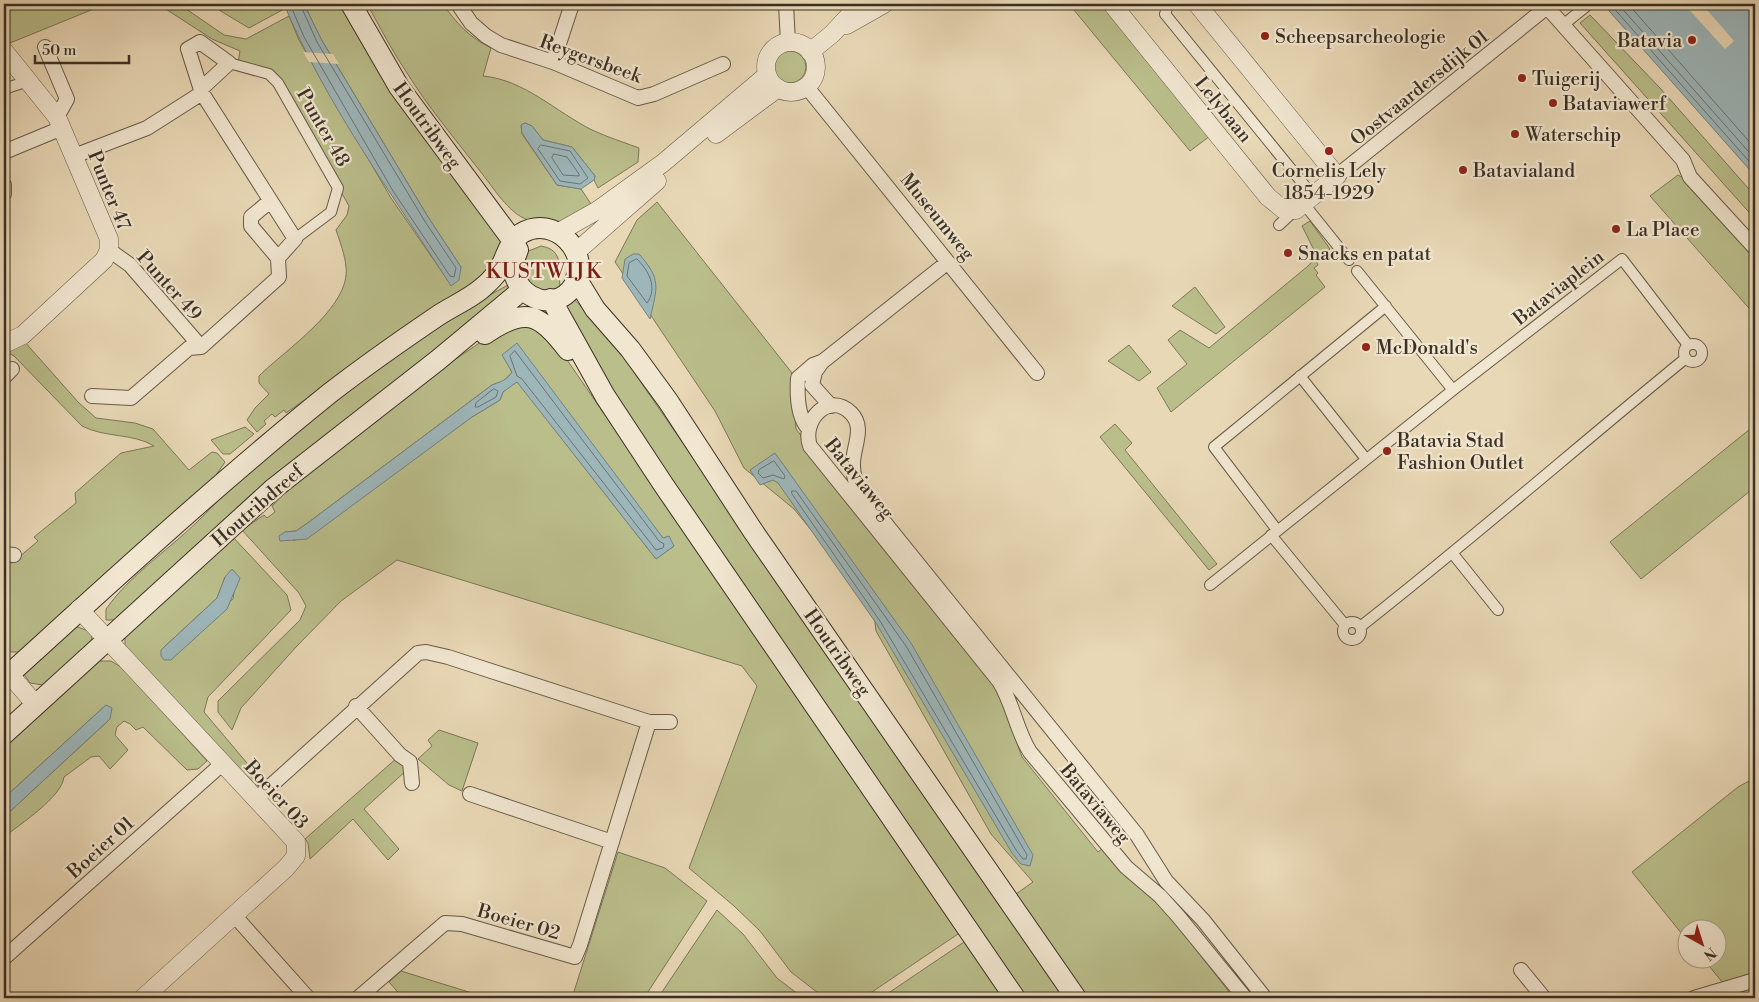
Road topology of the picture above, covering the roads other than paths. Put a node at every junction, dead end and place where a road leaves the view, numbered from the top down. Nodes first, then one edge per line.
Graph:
1 (351, 4) edge
2 (363, 4) edge
3 (458, 4) edge
4 (572, 4) edge
5 (786, 4) edge
6 (860, 4) edge
7 (884, 4) edge
8 (1112, 4) edge
9 (1166, 4) edge
10 (1197, 4) edge
11 (1589, 4) edge
12 (1542, 6) edge
13 (1563, 25) junction
14 (832, 34) junction
15 (788, 43) junction
16 (45, 47) dead end
17 (810, 52) junction
18 (4, 53) edge
19 (553, 62) junction
20 (229, 63) junction
21 (723, 64) dead end
22 (28, 81) junction
23 (773, 82) junction
24 (806, 86) junction
25 (4, 90) edge
26 (202, 90) junction
27 (59, 123) junction
28 (4, 152) edge
29 (74, 156) junction
30 (1337, 176) junction
31 (4, 185) edge
32 (4, 194) edge
33 (270, 202) junction
34 (1304, 203) junction
35 (1279, 225) dead end
36 (295, 240) junction
37 (518, 241) junction
38 (565, 242) junction
39 (1755, 248) edge
40 (109, 250) junction
41 (278, 258) junction
42 (1349, 260) dead end
43 (948, 262) junction
44 (507, 269) junction
45 (1357, 271) dead end
46 (574, 283) junction
47 (522, 290) junction
48 (551, 299) junction
49 (1386, 306) junction
50 (4, 344) edge
51 (1688, 345) junction
52 (201, 347) junction
53 (1686, 358) junction
54 (438, 360) junction
55 (822, 362) junction
56 (1037, 373) dead end
57 (1300, 376) junction
58 (1453, 390) junction
59 (92, 396) dead end
60 (605, 396) junction
61 (831, 406) junction
62 (808, 428) junction
63 (1366, 459) junction
64 (1274, 533) junction
65 (1453, 554) junction
66 (1210, 585) dead end
67 (79, 609) junction
68 (1498, 610) dead end
69 (1345, 625) junction
70 (1360, 627) junction
71 (108, 640) junction
72 (6, 674) edge
73 (36, 705) junction
74 (356, 706) junction
75 (649, 722) junction
76 (670, 722) dead end
77 (4, 734) edge
78 (222, 764) junction
79 (412, 783) dead end
80 (470, 794) dead end
81 (256, 799) junction
82 (612, 842) junction
83 (234, 915) junction
84 (4, 958) edge
85 (1521, 970) dead end
86 (1755, 980) edge
87 (143, 998) edge
88 (308, 998) edge
89 (358, 998) edge
90 (1015, 998) edge
91 (1076, 998) edge
92 (1245, 998) edge
93 (1265, 998) edge
94 (1544, 998) edge
95 (1694, 998) edge

1 - 37 main road, Houtribweg
2 - 37 main road, Houtribweg
3 - 19 street, Reygersbeek
4 - 19 street
5 - 15 street
6 - 14 street
7 - 14 street
8 - 34 street, Lelybaan
9 - 34 street, Lelybaan
10 - 30 street
11 - 13 street
12 - 13 street, Oostvaardersdijk 01
12 - 30 street, Oostvaardersdijk 01
13 - 39 street, Oostvaardersdijk 01
14 - 17 street
15 - 17 street
15 - 23 street
16 - 27 street
17 - 24 street
18 - 22 street, Punter 47
19 - 21 street, Reygersbeek
20 - 26 street
20 - 26 street, Punter 48
20 - 36 street, Punter 48
22 - 25 street
22 - 27 street, Punter 47
23 - 24 street
23 - 38 street
23 - 38 street
24 - 43 street, Museumweg
26 - 29 street
26 - 33 street, Punter 48
27 - 28 street
27 - 29 street, Punter 47
29 - 40 street, Punter 47
30 - 34 street
31 - 32 street
33 - 36 street, Punter 48
33 - 41 street
34 - 35 street
34 - 42 street
36 - 41 street
37 - 38 main road
37 - 44 main road
38 - 46 main road
40 - 50 street, Punter 47
40 - 52 street, Punter 49
41 - 52 street, Punter 49
43 - 55 street
43 - 56 street, Museumweg
44 - 47 main road
44 - 67 main road, Houtribdreef
45 - 49 street
46 - 48 main road
46 - 91 main road, Houtribweg
47 - 48 main road
47 - 54 main road, Houtribdreef
48 - 60 main road
49 - 57 street
49 - 58 street
51 - 53 street
51 - 53 street, Bataviaplein
51 - 58 street, Bataviaplein
52 - 59 street, Punter 49
53 - 65 street, Bataviaplein
54 - 60 main road
54 - 71 main road, Houtribdreef
55 - 61 street
55 - 62 street
57 - 63 street
57 - 64 street
58 - 63 street, Bataviaplein
60 - 90 main road
61 - 62 street, Bataviaweg
61 - 93 street, Bataviaweg
62 - 92 street, Bataviaweg
63 - 64 street, Bataviaplein
64 - 66 street, Bataviaplein
64 - 69 street
65 - 68 street
65 - 70 street, Bataviaplein
67 - 71 street, Boeier 03
67 - 72 main road, Houtribdreef
69 - 70 street
69 - 70 street
71 - 73 main road, Houtribdreef
71 - 78 street, Boeier 03
72 - 73 street
73 - 77 main road, Houtribdreef
74 - 75 street
74 - 79 street
74 - 81 street
75 - 76 street
75 - 82 street, Boeier 02
78 - 81 street, Boeier 03
78 - 84 street, Boeier 01
80 - 82 street
81 - 83 street, Boeier 03
82 - 89 street, Boeier 02
83 - 87 street, Boeier 03
83 - 88 street
85 - 94 street
86 - 95 street

